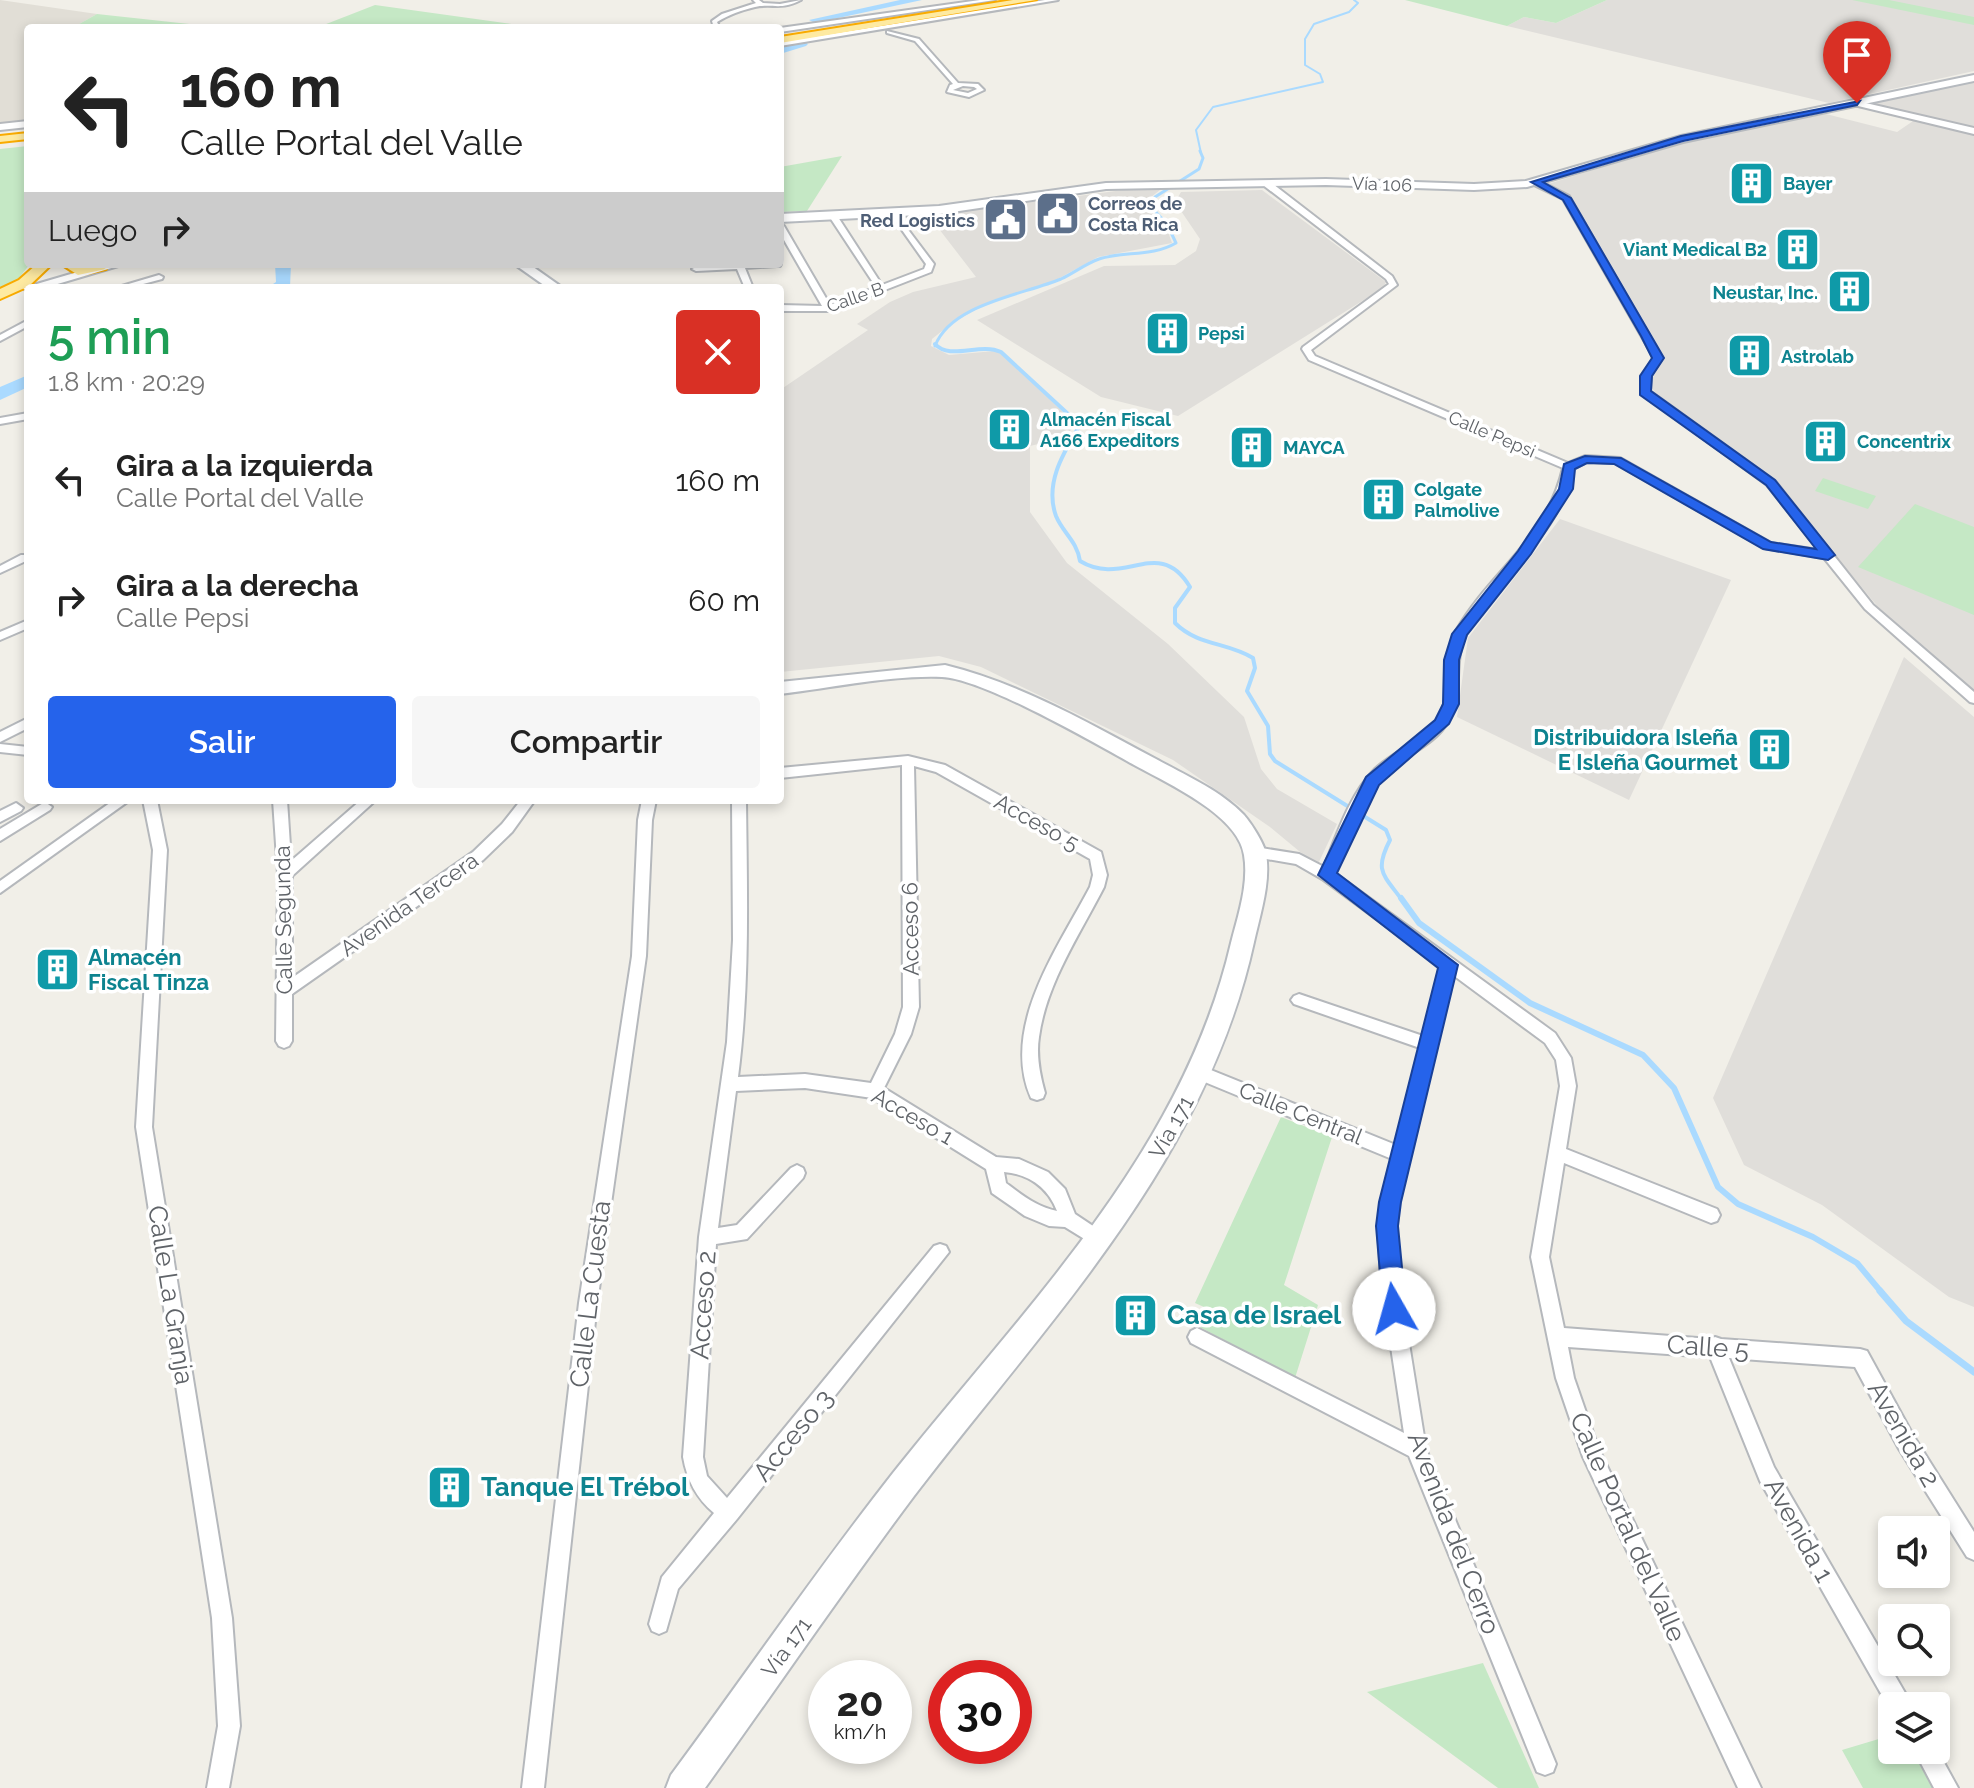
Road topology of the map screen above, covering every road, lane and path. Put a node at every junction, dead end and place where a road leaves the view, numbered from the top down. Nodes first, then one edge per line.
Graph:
1 (798, 0) edge
2 (992, 0) edge
3 (1010, 0) edge
4 (1031, 0) edge
5 (1055, 0) edge
6 (759, 3) edge
7 (933, 20) junction
8 (715, 24) edge
9 (723, 24) edge
10 (784, 29) edge
11 (853, 33) junction
12 (784, 39) edge
13 (784, 39) edge
14 (784, 40) edge
15 (1974, 78) edge
16 (956, 84) junction
17 (967, 84) junction
18 (1857, 103) junction
19 (24, 124) edge
20 (0, 127) edge
21 (1974, 131) edge
22 (24, 140) edge
23 (0, 143) edge
24 (1535, 182) junction
25 (1266, 183) junction
26 (894, 213) junction
27 (833, 216) junction
28 (784, 218) edge
29 (784, 233) edge
30 (802, 263) junction
31 (784, 264) edge
32 (41, 268) edge
33 (43, 268) edge
34 (66, 268) edge
35 (74, 268) edge
36 (103, 268) edge
37 (526, 268) edge
38 (711, 268) edge
39 (99, 269) junction
40 (696, 269) dead end
41 (159, 277) dead end
42 (58, 280) junction
43 (44, 284) edge
44 (134, 284) edge
45 (551, 284) edge
46 (24, 289) edge
47 (881, 289) junction
48 (0, 296) edge
49 (784, 308) edge
50 (828, 309) junction
51 (24, 325) edge
52 (0, 338) edge
53 (24, 417) edge
54 (16, 419) junction
55 (0, 421) edge
56 (0, 432) edge
57 (1568, 467) junction
58 (1828, 555) junction
59 (24, 558) edge
60 (0, 570) edge
61 (24, 626) edge
62 (0, 636) edge
63 (784, 688) edge
64 (1974, 699) edge
65 (24, 724) edge
66 (0, 738) edge
67 (0, 748) edge
68 (24, 751) edge
69 (908, 760) junction
70 (784, 773) edge
71 (117, 804) edge
72 (151, 804) edge
73 (280, 804) edge
74 (364, 804) edge
75 (525, 804) edge
76 (649, 804) edge
77 (739, 804) edge
78 (45, 807) dead end
79 (16, 808) dead end
80 (0, 817) edge
81 (2, 832) edge
82 (1255, 852) junction
83 (285, 874) junction
84 (1327, 875) junction
85 (0, 888) edge
86 (1448, 965) junction
87 (284, 991) junction
88 (1299, 1000) dead end
89 (284, 1041) dead end
90 (1427, 1044) junction
91 (1201, 1073) junction
92 (730, 1084) junction
93 (875, 1091) junction
94 (1037, 1093) dead end
95 (1558, 1153) junction
96 (1400, 1154) junction
97 (994, 1165) junction
98 (797, 1173) dead end
99 (1711, 1215) dead end
100 (1068, 1219) junction
101 (708, 1237) junction
102 (1099, 1240) junction
103 (940, 1252) dead end
104 (1197, 1337) dead end
105 (1555, 1337) junction
106 (1715, 1346) junction
107 (1860, 1358) joint
108 (1416, 1449) junction
109 (730, 1512) junction
110 (1974, 1550) edge
111 (659, 1624) dead end
112 (1892, 1692) edge
113 (1545, 1764) dead end
114 (1933, 1764) edge
115 (533, 1786) edge
116 (218, 1788) edge
117 (684, 1788) edge
118 (1750, 1788) edge
119 (1947, 1788) edge

1 - 6 street
2 - 10 street
3 - 12 highway
4 - 13 highway
5 - 7 street
6 - 8 street
6 - 9 street
7 - 11 street
7 - 17 street
11 - 14 street
11 - 16 street
15 - 18 main road, Vía 106
16 - 17 street
16 - 17 street
18 - 21 street
18 - 24 main road, Vía 106
19 - 20 street
22 - 23 highway
24 - 25 main road, Vía 106
24 - 58 street
25 - 26 main road, Vía 106
25 - 57 street, Calle Pepsi
26 - 27 main road, Vía 106
26 - 47 street, Calle B
27 - 28 main road, Vía 106
27 - 47 street
29 - 30 street
30 - 31 street
30 - 50 street
32 - 48 highway
33 - 42 highway
34 - 42 highway
35 - 39 highway
36 - 39 main road
37 - 45 main road
38 - 40 street
39 - 42 main road
41 - 44 street
42 - 43 main road
46 - 48 main road
47 - 50 street, Calle B
49 - 50 street, Calle B
51 - 52 street
53 - 54 street
54 - 55 street
54 - 56 street
57 - 58 street
57 - 84 street
58 - 64 street
59 - 60 street
61 - 62 street
63 - 82 main road
65 - 66 street
67 - 68 street
69 - 70 street, Acceso 5
69 - 93 street, Acceso 6
69 - 94 street, Acceso 5
71 - 85 street
72 - 116 street, Calle La Granja
73 - 83 street, Calle Segunda
74 - 83 street
75 - 87 street, Avenida Tercera
76 - 115 street, Calle La Cuesta
77 - 92 street
78 - 81 street
79 - 80 street
82 - 84 street, Calle Portal del Valle
82 - 91 main road, Vía 171
83 - 87 street, Calle Segunda
84 - 86 street, Calle Portal del Valle
86 - 90 street, Avenida del Cerro
86 - 95 street, Calle Portal del Valle
87 - 89 street, Calle Segunda
88 - 90 street
90 - 96 street, Avenida del Cerro
91 - 96 street, Calle Central
91 - 102 main road, Vía 171
92 - 93 street, Acceso 1
92 - 101 street, Acceso 2
93 - 97 street, Acceso 1
95 - 99 street
95 - 105 street, Calle Portal del Valle
96 - 108 street, Avenida del Cerro
97 - 100 street, Acceso 1
97 - 100 street, Acceso 1
98 - 101 street
100 - 102 street, Acceso 1
101 - 109 street, Acceso 2
102 - 117 main road, Vía 171
103 - 109 street, Acceso 3
104 - 108 street
105 - 106 street, Calle 5
105 - 118 street, Calle Portal del Valle
106 - 107 street, Calle 5
106 - 112 street, Avenida 1
107 - 110 street, Avenida 2
108 - 113 street, Avenida del Cerro
109 - 111 street, Acceso 3
114 - 119 street

